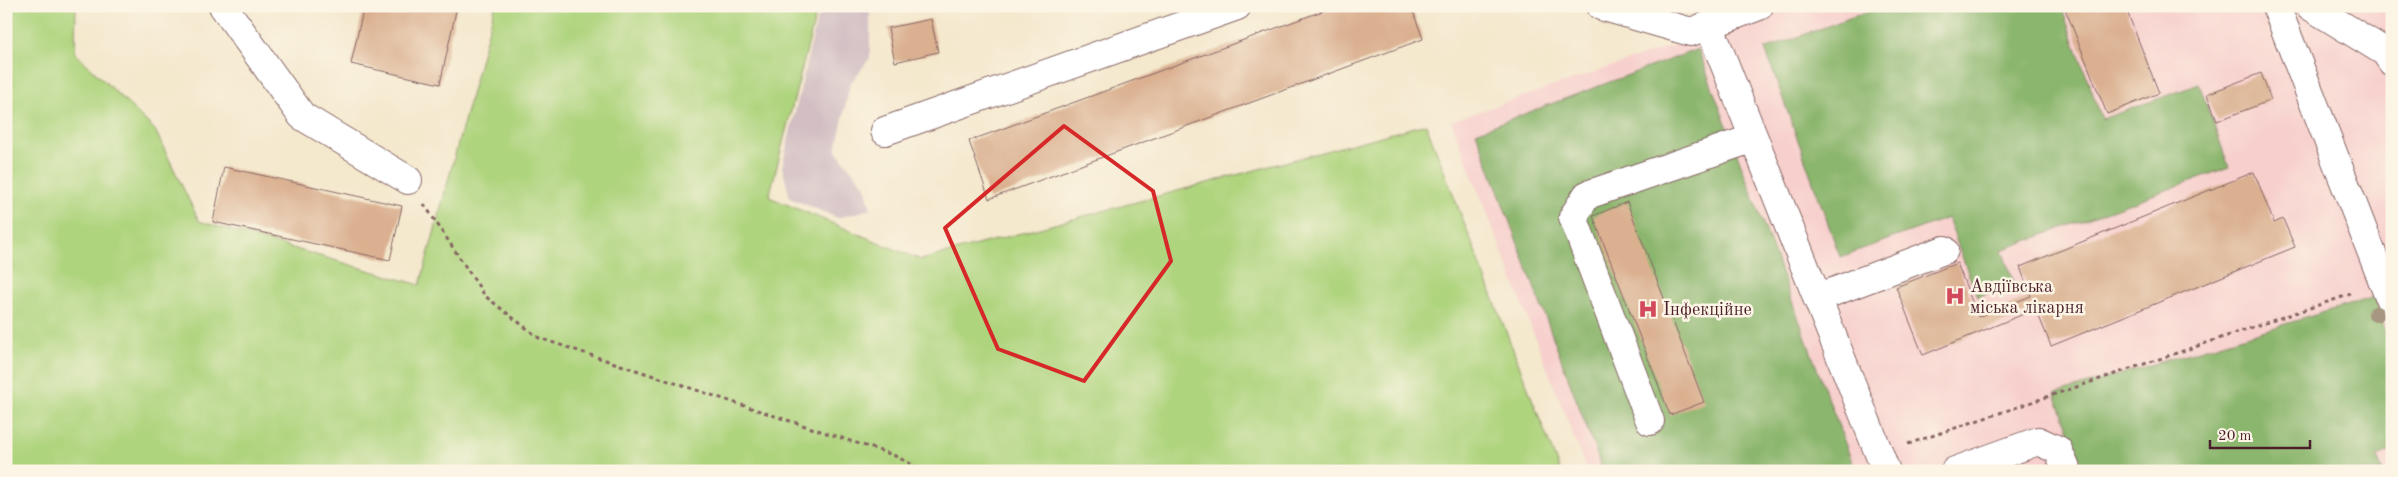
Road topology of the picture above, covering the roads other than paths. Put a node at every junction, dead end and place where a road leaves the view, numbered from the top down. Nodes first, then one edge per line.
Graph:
1 (223, 6) edge
2 (1237, 6) edge
3 (1601, 6) edge
4 (1759, 6) edge
5 (2276, 6) edge
6 (2310, 6) edge
7 (1709, 25) junction
8 (2392, 62) edge
9 (885, 131) dead end
10 (1754, 138) junction
11 (408, 180) road end
12 (2380, 242) edge
13 (1944, 250) dead end
14 (2388, 294) edge
15 (1817, 298) junction
16 (1650, 421) dead end
17 (1882, 462) edge
18 (1955, 471) edge
19 (2067, 471) edge

1 - 11 street
2 - 9 street
3 - 7 street
4 - 7 street
5 - 12 street
6 - 8 street
7 - 10 street
10 - 15 street
10 - 16 street
12 - 14 street
13 - 15 street
15 - 17 street
18 - 19 street

